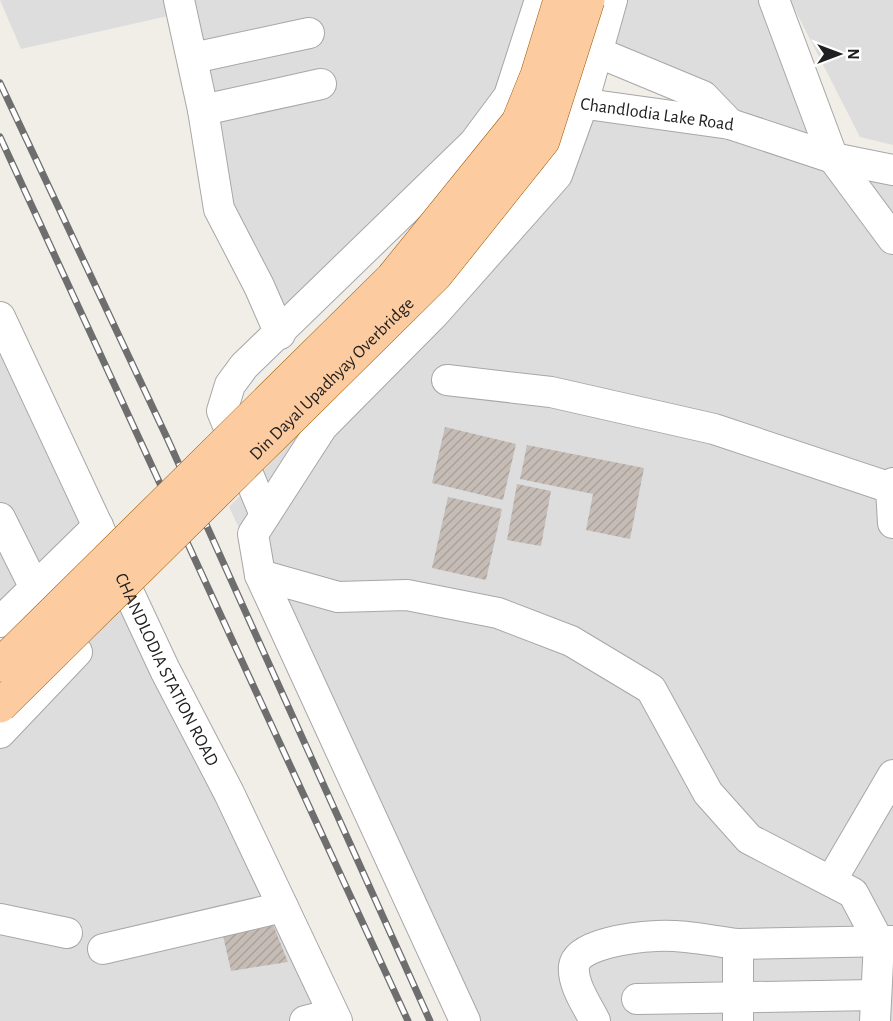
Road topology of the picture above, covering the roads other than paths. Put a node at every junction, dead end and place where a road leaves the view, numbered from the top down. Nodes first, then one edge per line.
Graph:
1 (179, 0) edge
2 (540, 0) edge
3 (560, 0) edge
4 (588, 0) edge
5 (612, 0) edge
6 (774, 0) edge
7 (309, 33) dead end
8 (597, 52) junction
9 (193, 58) junction
10 (321, 84) dead end
11 (509, 96) junction
12 (584, 103) junction
13 (203, 110) junction
14 (730, 124) junction
15 (833, 158) junction
16 (893, 170) edge
17 (893, 239) edge
18 (0, 317) edge
19 (280, 333) junction
20 (447, 380) dead end
21 (892, 485) edge
22 (265, 515) junction
23 (0, 518) edge
24 (893, 523) edge
25 (98, 526) junction
26 (260, 575) junction
27 (35, 588) junction
28 (130, 595) junction
29 (0, 622) edge
30 (0, 665) edge
31 (0, 706) edge
32 (0, 733) edge
33 (893, 775) edge
34 (831, 881) junction
35 (283, 907) junction
36 (0, 919) edge
37 (67, 933) dead end
38 (886, 941) edge
39 (738, 944) junction
40 (103, 949) dead end
41 (637, 999) dead end
42 (738, 1008) edge
43 (875, 1008) edge
44 (335, 1018) edge
45 (305, 1021) edge
46 (465, 1021) edge
47 (595, 1021) edge

1 - 9 street
2 - 11 street
3 - 30 main road, Din Dayal Upadhyay Overbridge, bridge
4 - 31 main road, Din Dayal Upadhyay Overbridge, bridge
5 - 8 street, Chandlodia Lake Road
6 - 15 street
7 - 9 street
8 - 12 street, Chandlodia Lake Road
8 - 14 street
9 - 13 street
10 - 13 street
11 - 12 street
11 - 19 street
12 - 14 street, Chandlodia Lake Road
12 - 22 street
13 - 19 street
14 - 15 street, Chandlodia Lake Road
15 - 16 street, Chandlodia Lake Road
15 - 17 street
18 - 25 street, CHANDLODIA STATION ROAD
19 - 22 street
20 - 21 street
21 - 24 street
22 - 26 street
23 - 27 street
25 - 27 street
25 - 28 street, CHANDLODIA STATION ROAD
26 - 34 street
26 - 46 street
27 - 29 street
28 - 32 street
28 - 35 street, CHANDLODIA STATION ROAD
33 - 34 street
34 - 38 street
35 - 40 street
35 - 44 street, CHANDLODIA STATION ROAD
36 - 37 street
38 - 39 street
38 - 43 street
39 - 42 street
39 - 47 street
41 - 42 street
42 - 43 street
44 - 45 street

